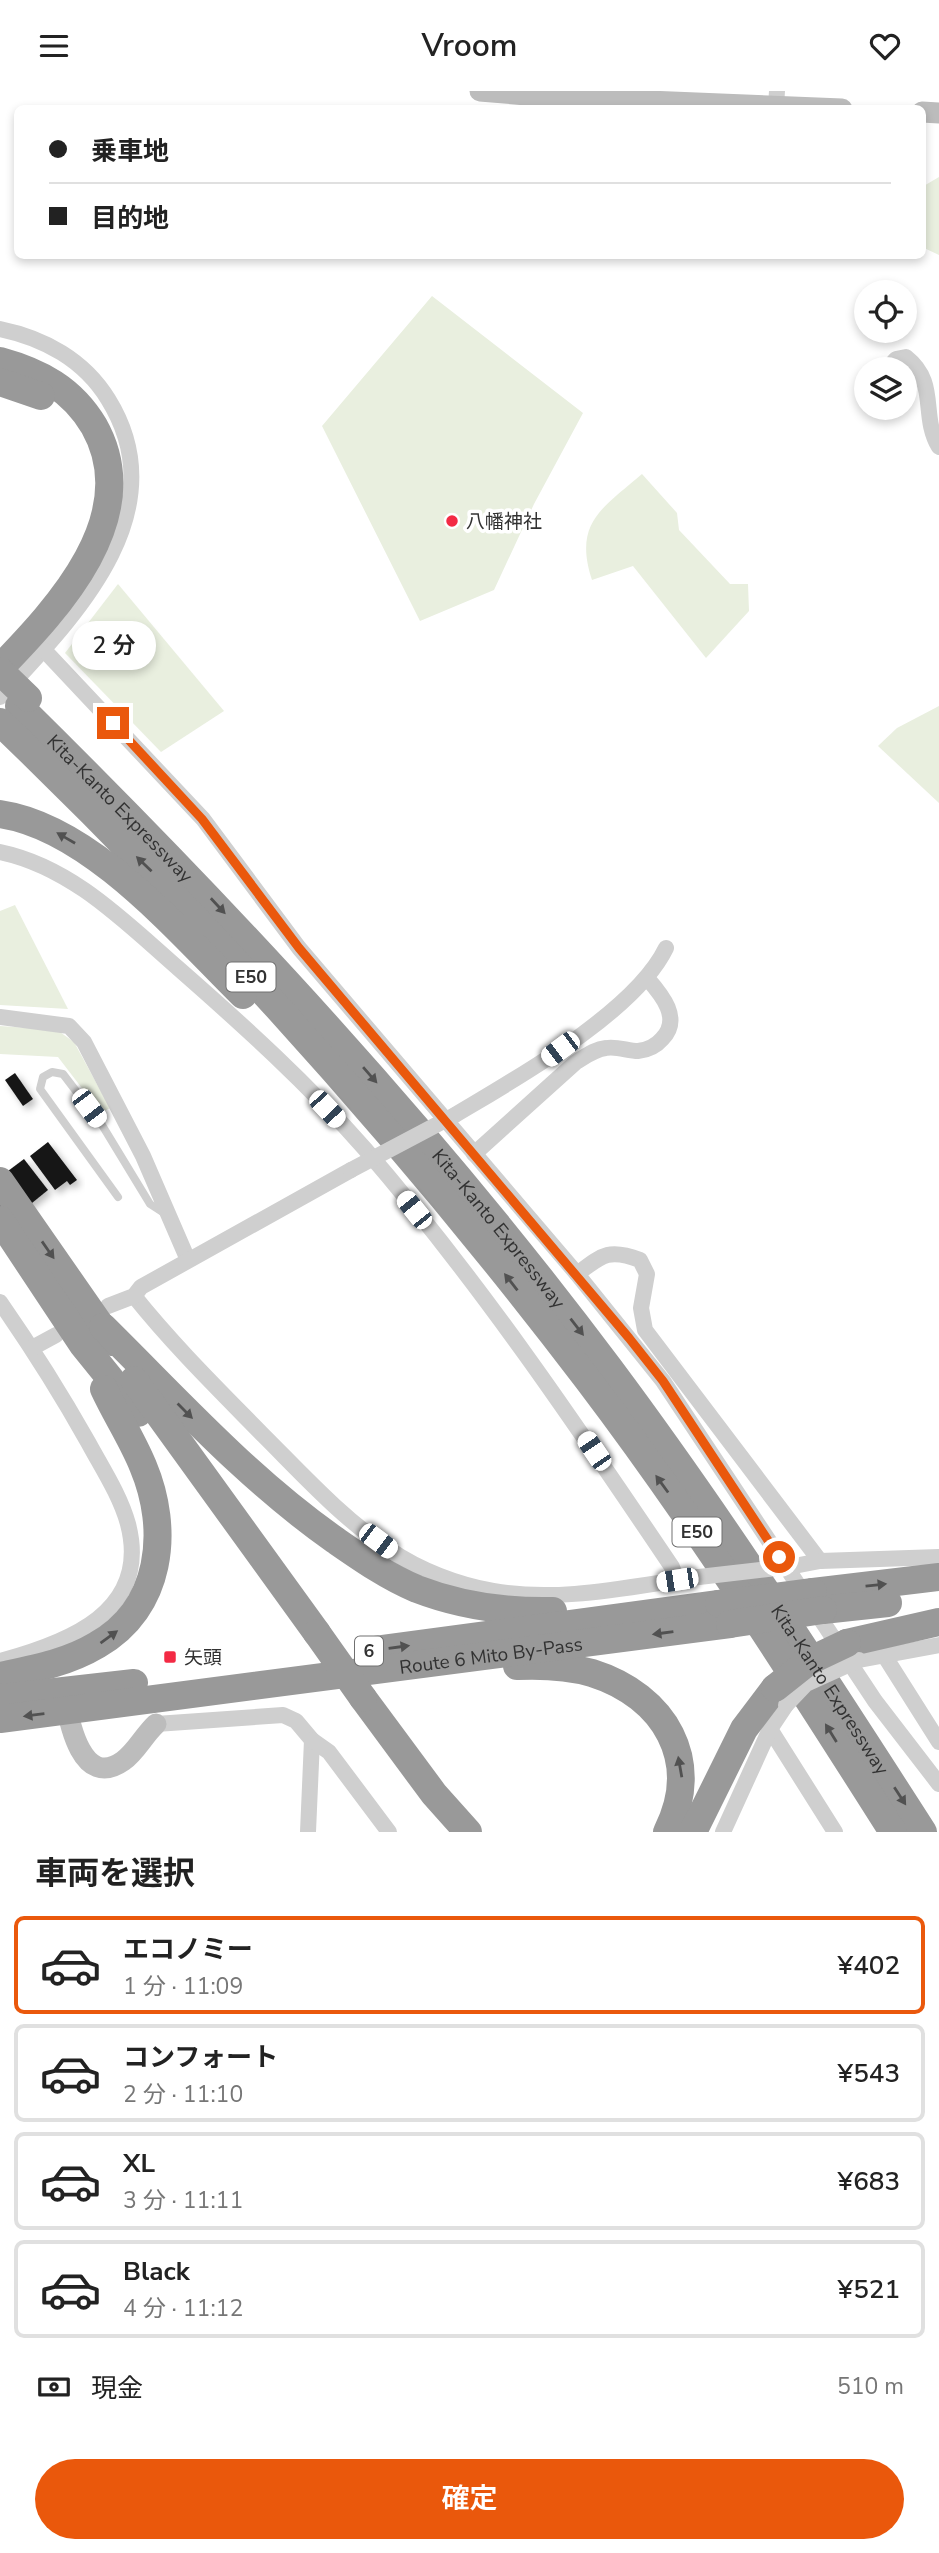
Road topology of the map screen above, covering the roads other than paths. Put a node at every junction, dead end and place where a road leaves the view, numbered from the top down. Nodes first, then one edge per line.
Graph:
1 (486, 94) edge
2 (777, 98) edge
3 (818, 105) edge
4 (0, 329) edge
5 (0, 361) edge
6 (917, 367) edge
7 (0, 382) edge
8 (939, 447) edge
9 (0, 646) edge
10 (44, 650) junction
11 (0, 670) edge
12 (8, 706) edge
13 (0, 814) edge
14 (0, 852) edge
15 (666, 948) dead end
16 (647, 978) junction
17 (0, 1017) edge
18 (474, 1154) junction
19 (0, 1181) edge
20 (118, 1197) dead end
21 (170, 1216) junction
22 (0, 1220) edge
23 (482, 1245) junction
24 (188, 1260) junction
25 (578, 1274) junction
26 (134, 1296) junction
27 (0, 1302) edge
28 (98, 1326) junction
29 (56, 1335) dead end
30 (32, 1348) junction
31 (939, 1557) edge
32 (820, 1561) junction
33 (939, 1577) edge
34 (677, 1580) junction
35 (939, 1597) edge
36 (818, 1601) junction
37 (675, 1610) junction
38 (725, 1614) junction
39 (939, 1622) edge
40 (939, 1645) edge
41 (853, 1651) junction
42 (884, 1655) junction
43 (0, 1661) edge
44 (0, 1676) edge
45 (285, 1680) junction
46 (780, 1697) junction
47 (0, 1698) edge
48 (354, 1699) junction
49 (66, 1701) junction
50 (0, 1719) edge
51 (156, 1724) joint
52 (770, 1729) junction
53 (312, 1739) junction
54 (939, 1742) edge
55 (939, 1784) edge
56 (308, 1832) edge
57 (389, 1832) edge
58 (444, 1832) edge
59 (468, 1832) edge
60 (667, 1832) edge
61 (692, 1832) edge
62 (723, 1832) edge
63 (835, 1832) edge
64 (893, 1832) edge
65 (923, 1832) edge

1 - 2 street
2 - 3 street
4 - 10 street
5 - 11 highway
6 - 8 street
7 - 9 highway
10 - 12 street
10 - 18 street
11 - 12 highway, bridge
23 -> 12 highway, Kita-Kanto Expressway / E50
12 -> 65 highway, Kita-Kanto Expressway / E50
23 -> 13 highway
14 - 34 street
15 - 16 street
16 - 18 street
16 - 24 street, bridge
17 - 21 street
18 - 25 street
19 -> 28 highway
20 - 21 lane
21 - 24 street
22 - 28 highway
64 -> 23 highway, Kita-Kanto Expressway / E50
24 - 26 street
25 - 32 street
25 - 55 street
26 - 28 street
26 - 34 street
27 - 30 street
28 -> 37 highway
44 -> 28 highway
28 - 48 highway, bridge
29 - 30 street
30 - 43 street
31 - 32 street
32 - 34 street, bridge
36 -> 33 highway, Route 6 Mito By-Pass / 6
35 - 36 highway, Route 6 Mito By-Pass / 6
36 - 38 highway, Route 6 Mito By-Pass / 6, bridge
37 - 38 highway, Route 6 Mito By-Pass / 6
49 -> 37 highway, Route 6 Mito By-Pass / 6
38 -> 45 highway, Route 6 Mito By-Pass / 6
39 - 41 highway
40 - 42 street
41 - 42 street
41 - 46 highway, bridge
42 - 54 street
45 - 49 highway, Route 6 Mito By-Pass / 6
60 -> 45 highway
46 - 52 street
46 - 61 highway
47 - 49 highway, Route 6 Mito By-Pass / 6
48 - 58 highway
48 - 59 highway
49 -> 50 highway, Route 6 Mito By-Pass / 6
49 - 51 street
51 - 53 street
52 - 62 street
52 - 63 street
53 - 56 street
53 - 57 street

